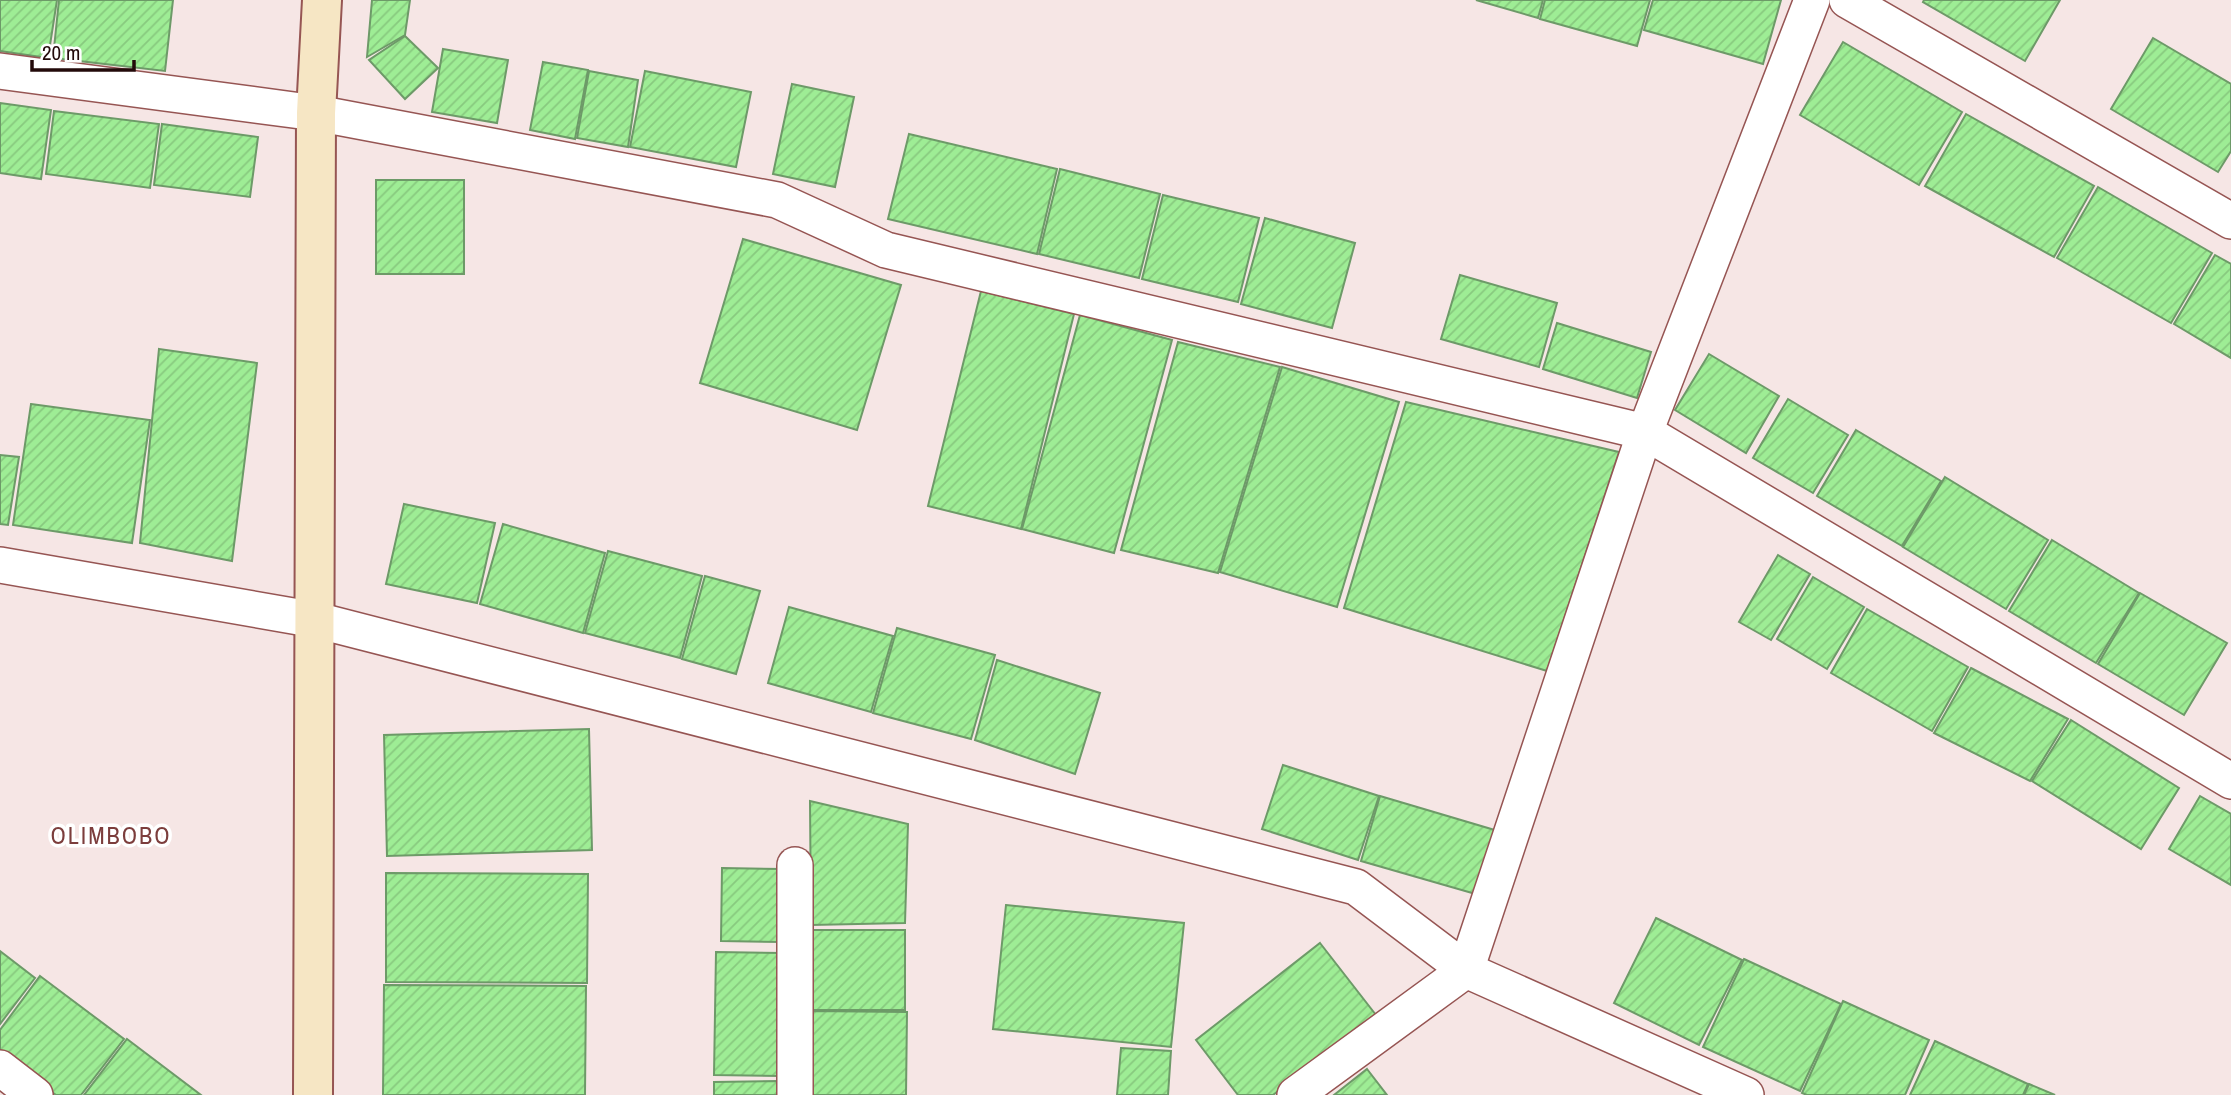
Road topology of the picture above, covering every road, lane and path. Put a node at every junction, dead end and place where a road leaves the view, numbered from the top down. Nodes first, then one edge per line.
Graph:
1 (323, 0) edge
2 (1812, 0) edge
3 (1847, 0) edge
4 (0, 71) edge
5 (316, 113) junction
6 (2231, 221) edge
7 (1645, 432) junction
8 (0, 565) edge
9 (316, 620) junction
10 (2231, 781) edge
11 (795, 865) dead end
12 (1466, 970) junction
13 (0, 1068) edge
14 (35, 1095) edge
15 (313, 1095) edge
16 (795, 1095) edge
17 (1295, 1095) edge
18 (1746, 1095) edge

1 - 5 main road
2 - 7 street
3 - 6 street
4 - 5 street
5 - 7 street
5 - 9 main road
7 - 10 street
7 - 12 street
8 - 9 street
9 - 12 street
9 - 15 main road
11 - 16 street
12 - 17 street
12 - 18 street
13 - 14 street

